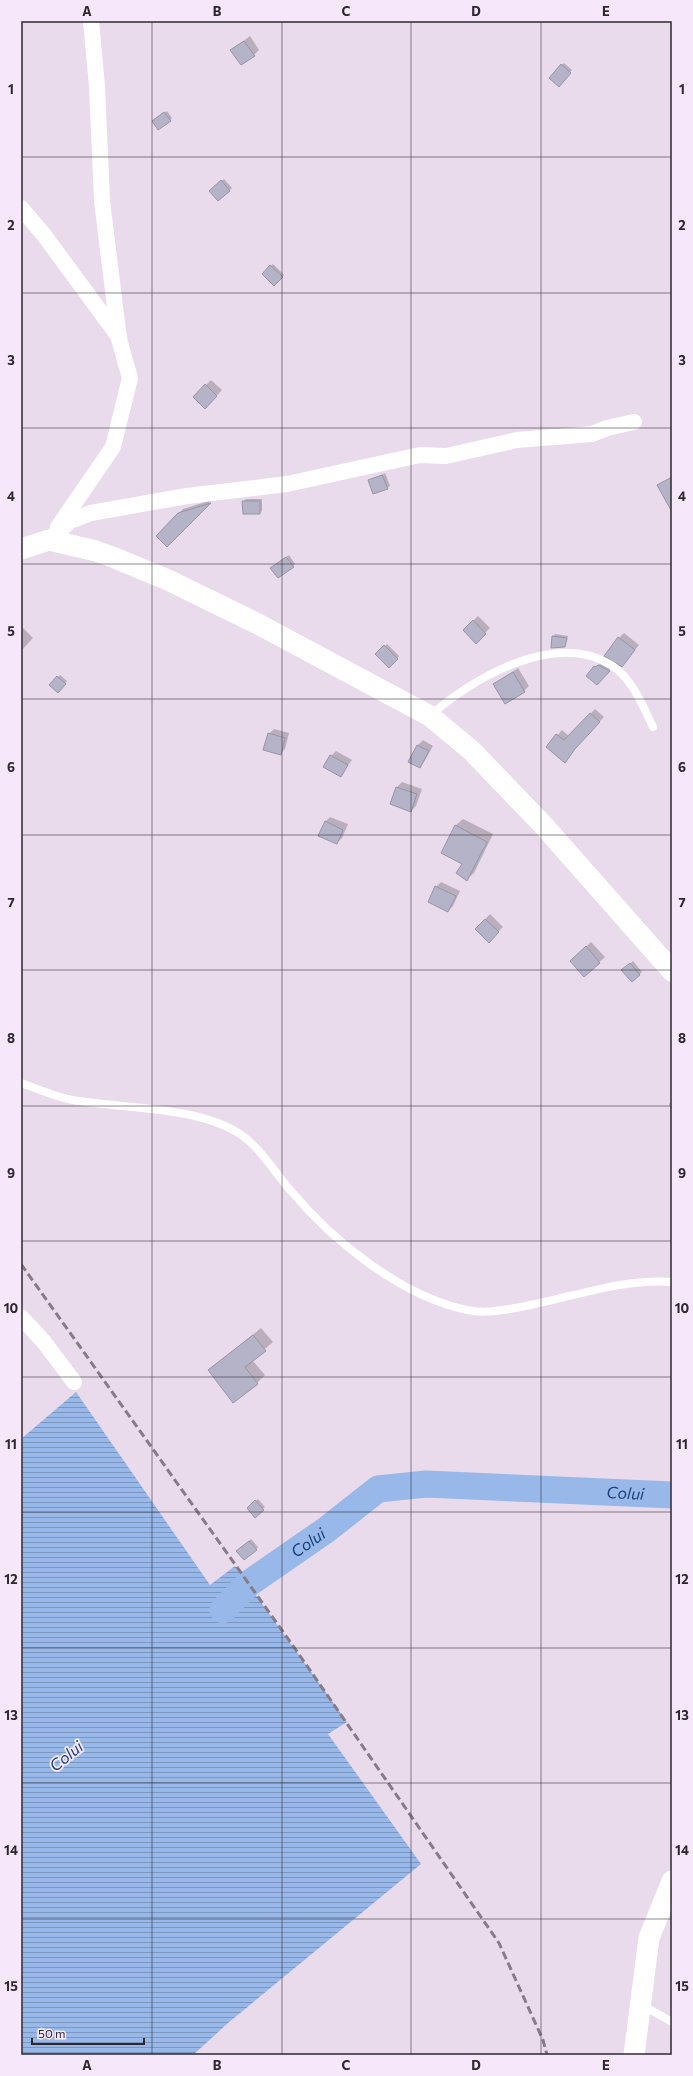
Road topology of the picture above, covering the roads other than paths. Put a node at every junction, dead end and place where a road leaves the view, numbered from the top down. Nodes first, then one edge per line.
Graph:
1 (90, 21) edge
2 (21, 208) edge
3 (120, 339) junction
4 (634, 422) dead end
5 (49, 540) junction
6 (21, 549) edge
7 (430, 716) junction
8 (653, 728) dead end
9 (672, 971) edge
10 (21, 1083) edge
11 (672, 1282) edge
12 (21, 1317) edge
13 (74, 1382) dead end
14 (672, 1881) edge
15 (641, 2005) junction
16 (672, 2022) edge
17 (634, 2055) edge

1 - 3 street
2 - 3 street
3 - 5 street
4 - 5 street
5 - 6 street
5 - 7 street
7 - 8 lane
7 - 9 street
10 - 11 lane
12 - 13 street
14 - 15 street
15 - 16 lane
15 - 17 street

